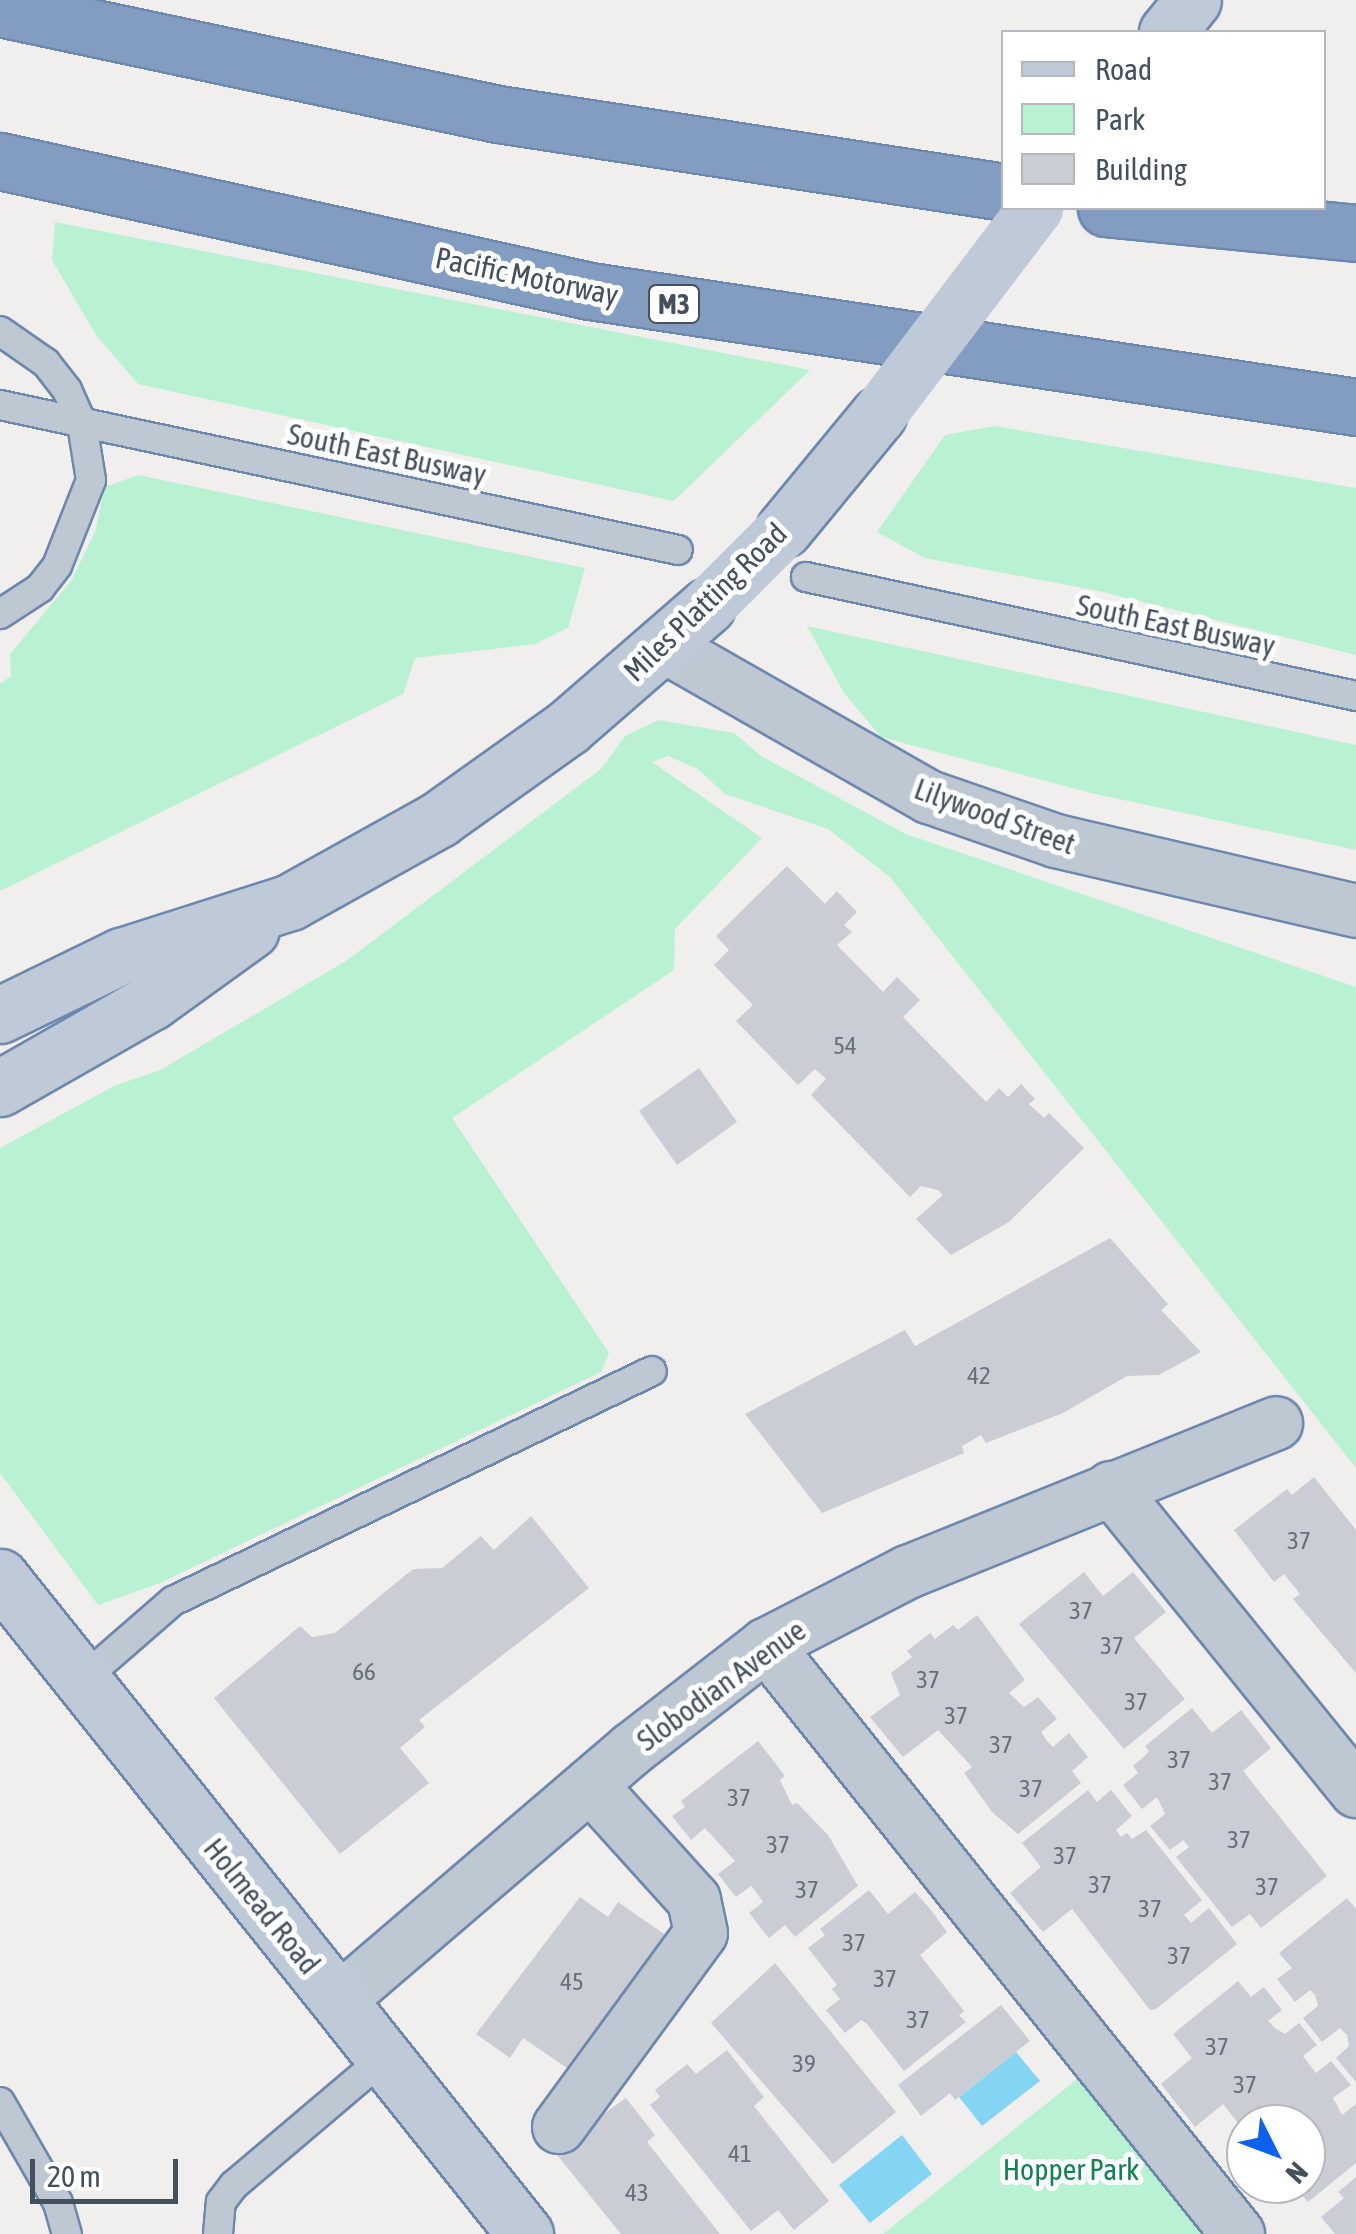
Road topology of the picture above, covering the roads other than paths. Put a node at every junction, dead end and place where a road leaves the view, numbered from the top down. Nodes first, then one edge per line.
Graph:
1 (1192, 0) edge
2 (0, 8) edge
3 (1169, 30) edge
4 (0, 161) edge
5 (1001, 192) edge
6 (1033, 210) edge
7 (1126, 210) edge
8 (1356, 233) edge
9 (0, 330) edge
10 (0, 406) edge
11 (1356, 407) edge
12 (82, 424) junction
13 (678, 550) dead end
14 (795, 553) junction
15 (0, 614) edge
16 (664, 646) junction
17 (1356, 696) edge
18 (290, 902) junction
19 (1356, 911) edge
20 (0, 1016) edge
21 (0, 1088) edge
22 (652, 1371) dead end
23 (1276, 1423) dead end
24 (1111, 1488) junction
25 (0, 1578) edge
26 (766, 1646) junction
27 (82, 1680) junction
28 (590, 1785) junction
29 (1356, 1791) edge
30 (338, 2000) junction
31 (384, 2058) junction
32 (3, 2091) edge
33 (559, 2127) dead end
34 (68, 2234) edge
35 (218, 2234) edge
36 (525, 2234) edge
37 (1238, 2234) edge

1 - 3 main road
2 - 5 highway
4 - 11 highway, Pacific Motorway / M3
6 - 14 main road, Miles Platting Road, bridge
7 - 8 highway
9 - 12 lane
10 - 12 lane, South East Busway
12 - 13 lane, South East Busway
12 - 15 lane
14 - 16 main road, Miles Platting Road, bridge
14 - 17 lane, South East Busway
16 - 18 main road, Miles Platting Road
16 - 19 street, Lilywood Street
18 - 20 main road, Miles Platting Road
18 - 21 main road, Miles Platting Road
22 - 27 lane
23 - 24 street, Slobodian Avenue
24 - 26 street, Slobodian Avenue
24 - 29 street
25 - 27 main road, Holmead Road
26 - 28 street, Slobodian Avenue
26 - 37 street
27 - 30 main road, Holmead Road
28 - 30 street, Slobodian Avenue
28 - 33 street
30 - 31 main road, Holmead Road
31 - 35 lane
31 - 36 main road, Holmead Road
32 - 34 lane

